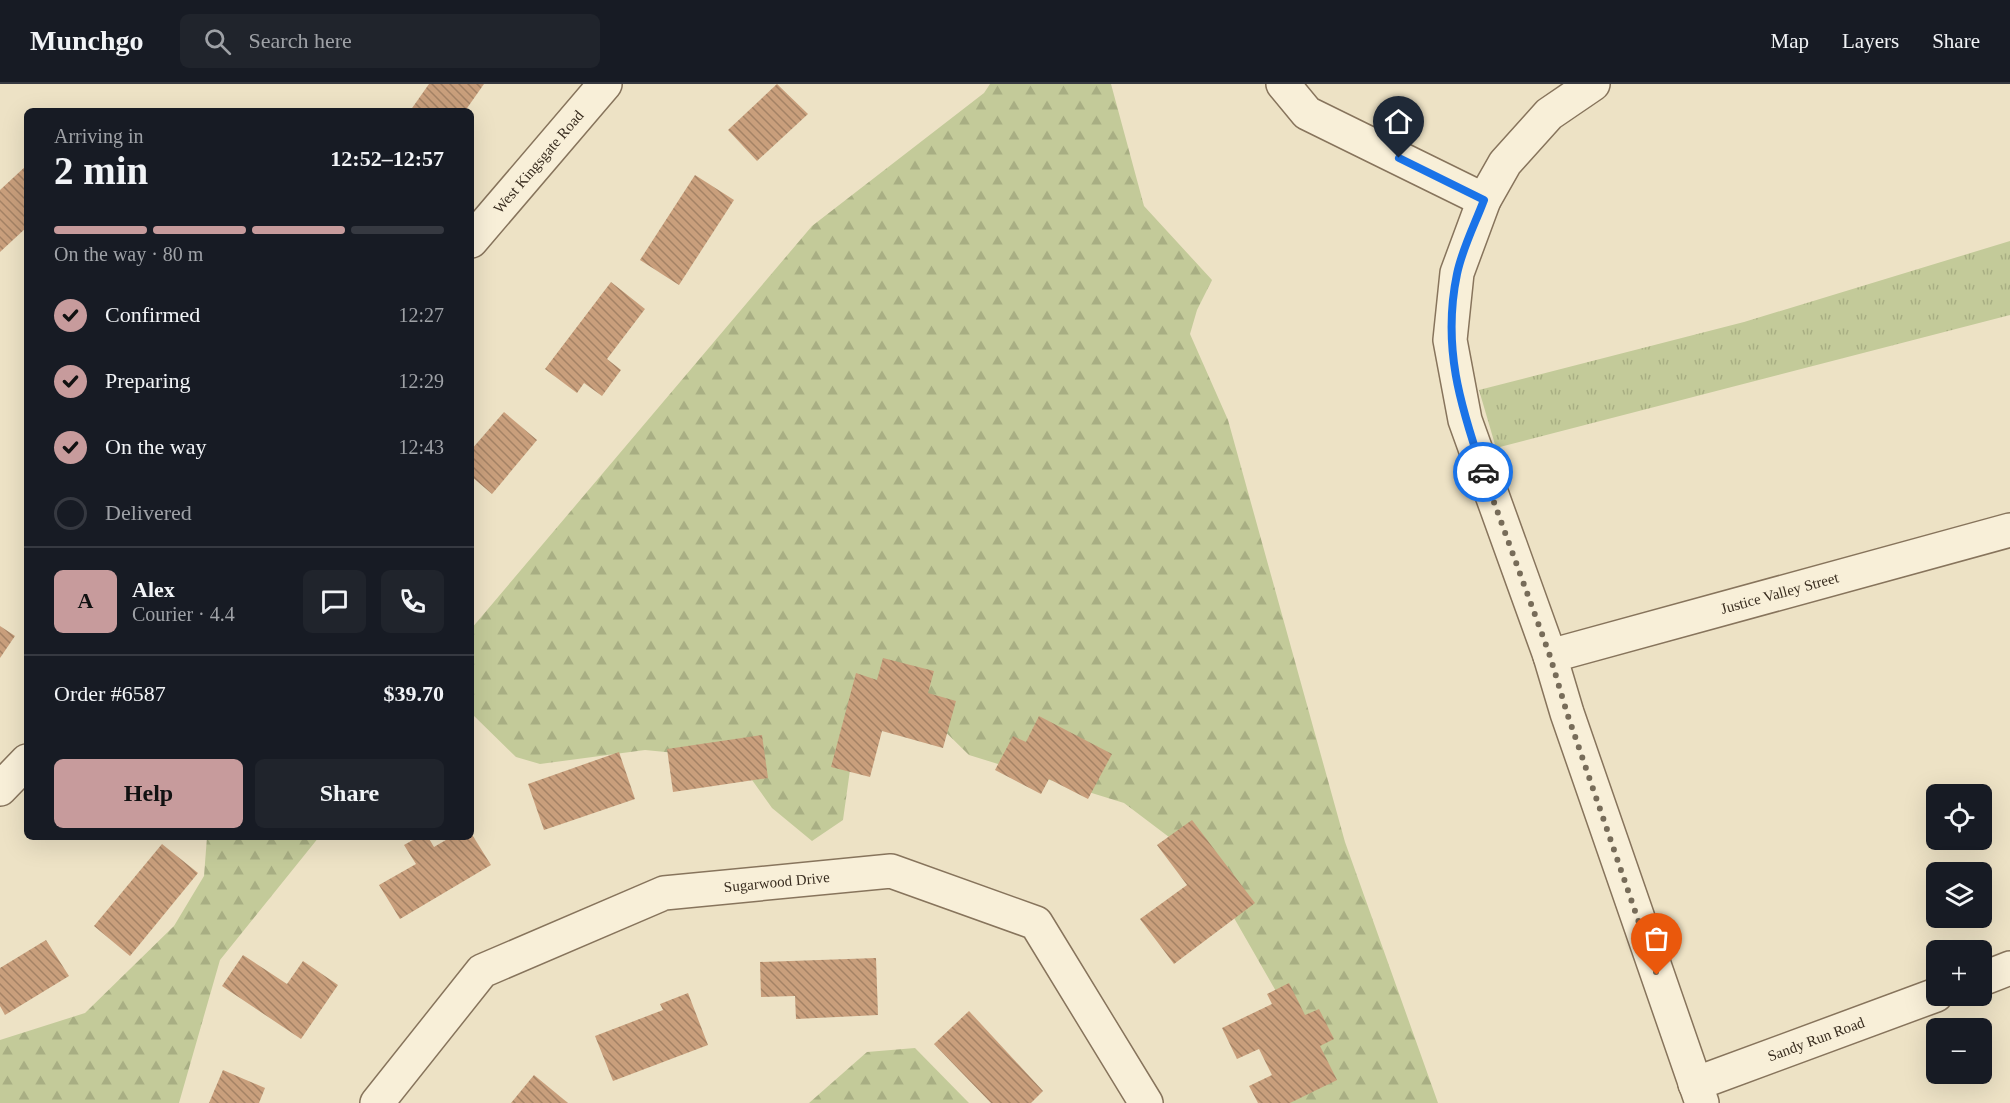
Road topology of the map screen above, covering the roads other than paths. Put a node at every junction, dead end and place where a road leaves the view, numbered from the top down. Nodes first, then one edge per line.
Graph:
1 (605, 84) edge
2 (1283, 84) edge
3 (1593, 84) edge
4 (1484, 200) junction
5 (474, 237) edge
6 (2010, 530) edge
7 (1550, 656) junction
8 (24, 763) edge
9 (0, 789) edge
10 (2010, 968) edge
11 (1992, 975) edge
12 (1926, 999) edge
13 (1698, 1093) edge
14 (377, 1103) edge
15 (1146, 1103) edge

1 - 5 street, West Kingsgate Road
2 - 4 street
3 - 4 street
4 - 7 street
6 - 7 street, Justice Valley Street
7 - 13 street
8 - 9 street
10 - 11 street
12 - 13 street, Sandy Run Road
14 - 15 street, Sugarwood Drive

